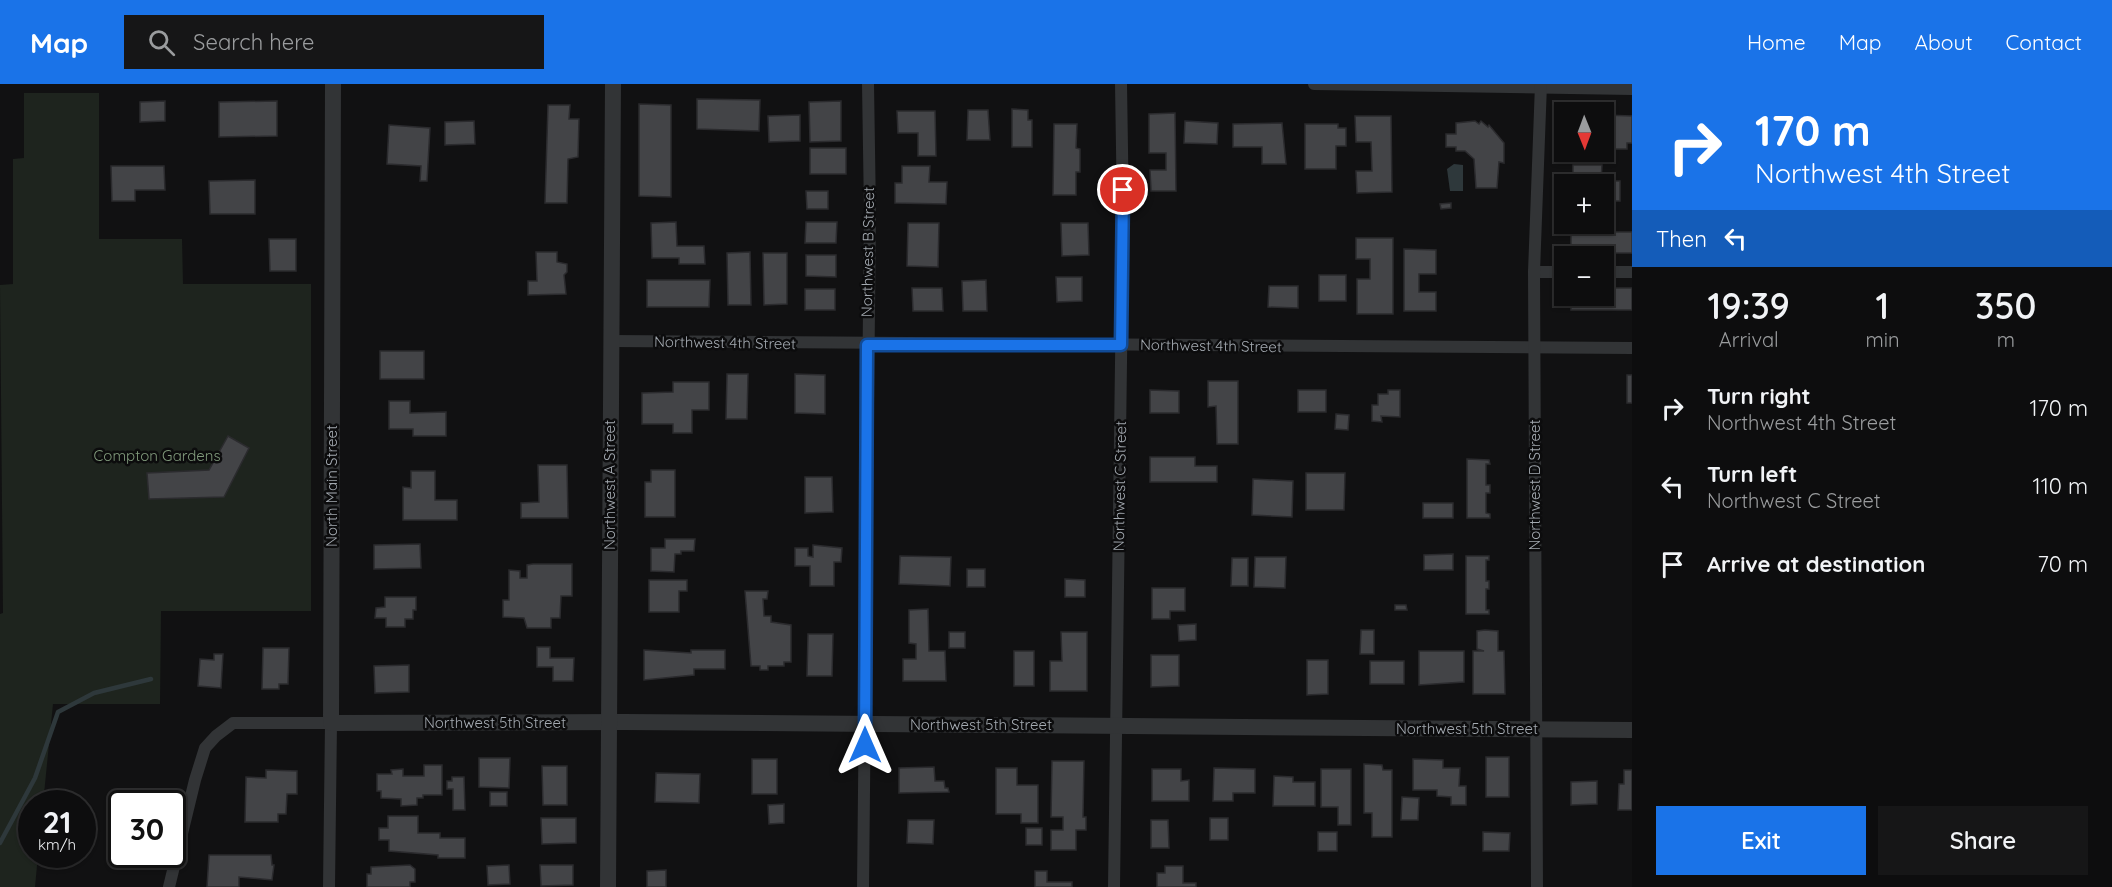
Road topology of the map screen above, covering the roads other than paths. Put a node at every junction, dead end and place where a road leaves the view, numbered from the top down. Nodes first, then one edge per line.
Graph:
1 (333, 84) edge
2 (613, 84) edge
3 (868, 84) edge
4 (1121, 84) edge
5 (1314, 84) edge
6 (1541, 85) edge
7 (1632, 89) edge
8 (1534, 272) junction
9 (1554, 272) edge
10 (1614, 272) edge
11 (1632, 272) edge
12 (610, 341) junction
13 (867, 345) junction
14 (1121, 345) junction
15 (1632, 348) edge
16 (1534, 349) junction
17 (609, 722) junction
18 (331, 723) junction
19 (865, 724) junction
20 (1118, 727) junction
21 (1536, 730) junction
22 (1632, 730) edge
23 (169, 887) edge
24 (329, 887) edge
25 (608, 887) edge
26 (863, 887) edge
27 (1114, 887) edge
28 (1537, 887) edge

1 - 18 street, North Main Street
2 - 12 street, Northwest A Street
3 - 13 street, Northwest B Street
4 - 14 street, Northwest C Street
5 - 6 street
6 - 7 street
6 - 8 street, Northwest D Street
8 - 9 street
8 - 16 street, Northwest D Street
10 - 11 street
12 - 13 street, Northwest 4th Street
12 - 17 street, Northwest A Street
13 - 14 street, Northwest 4th Street
13 - 19 street, Northwest B Street
14 - 16 street, Northwest 4th Street
14 - 20 street, Northwest C Street
15 - 16 street, Northwest 4th Street
16 - 21 street, Northwest D Street
17 - 18 street, Northwest 5th Street
17 - 19 street, Northwest 5th Street
17 - 25 street, Northwest A Street
18 - 23 street
18 - 24 street, North Main Street
19 - 20 street, Northwest 5th Street
19 - 26 street, Northwest B Street
20 - 21 street, Northwest 5th Street
20 - 27 street, Northwest C Street
21 - 22 street, Northwest 5th Street
21 - 28 street, Northwest D Street

